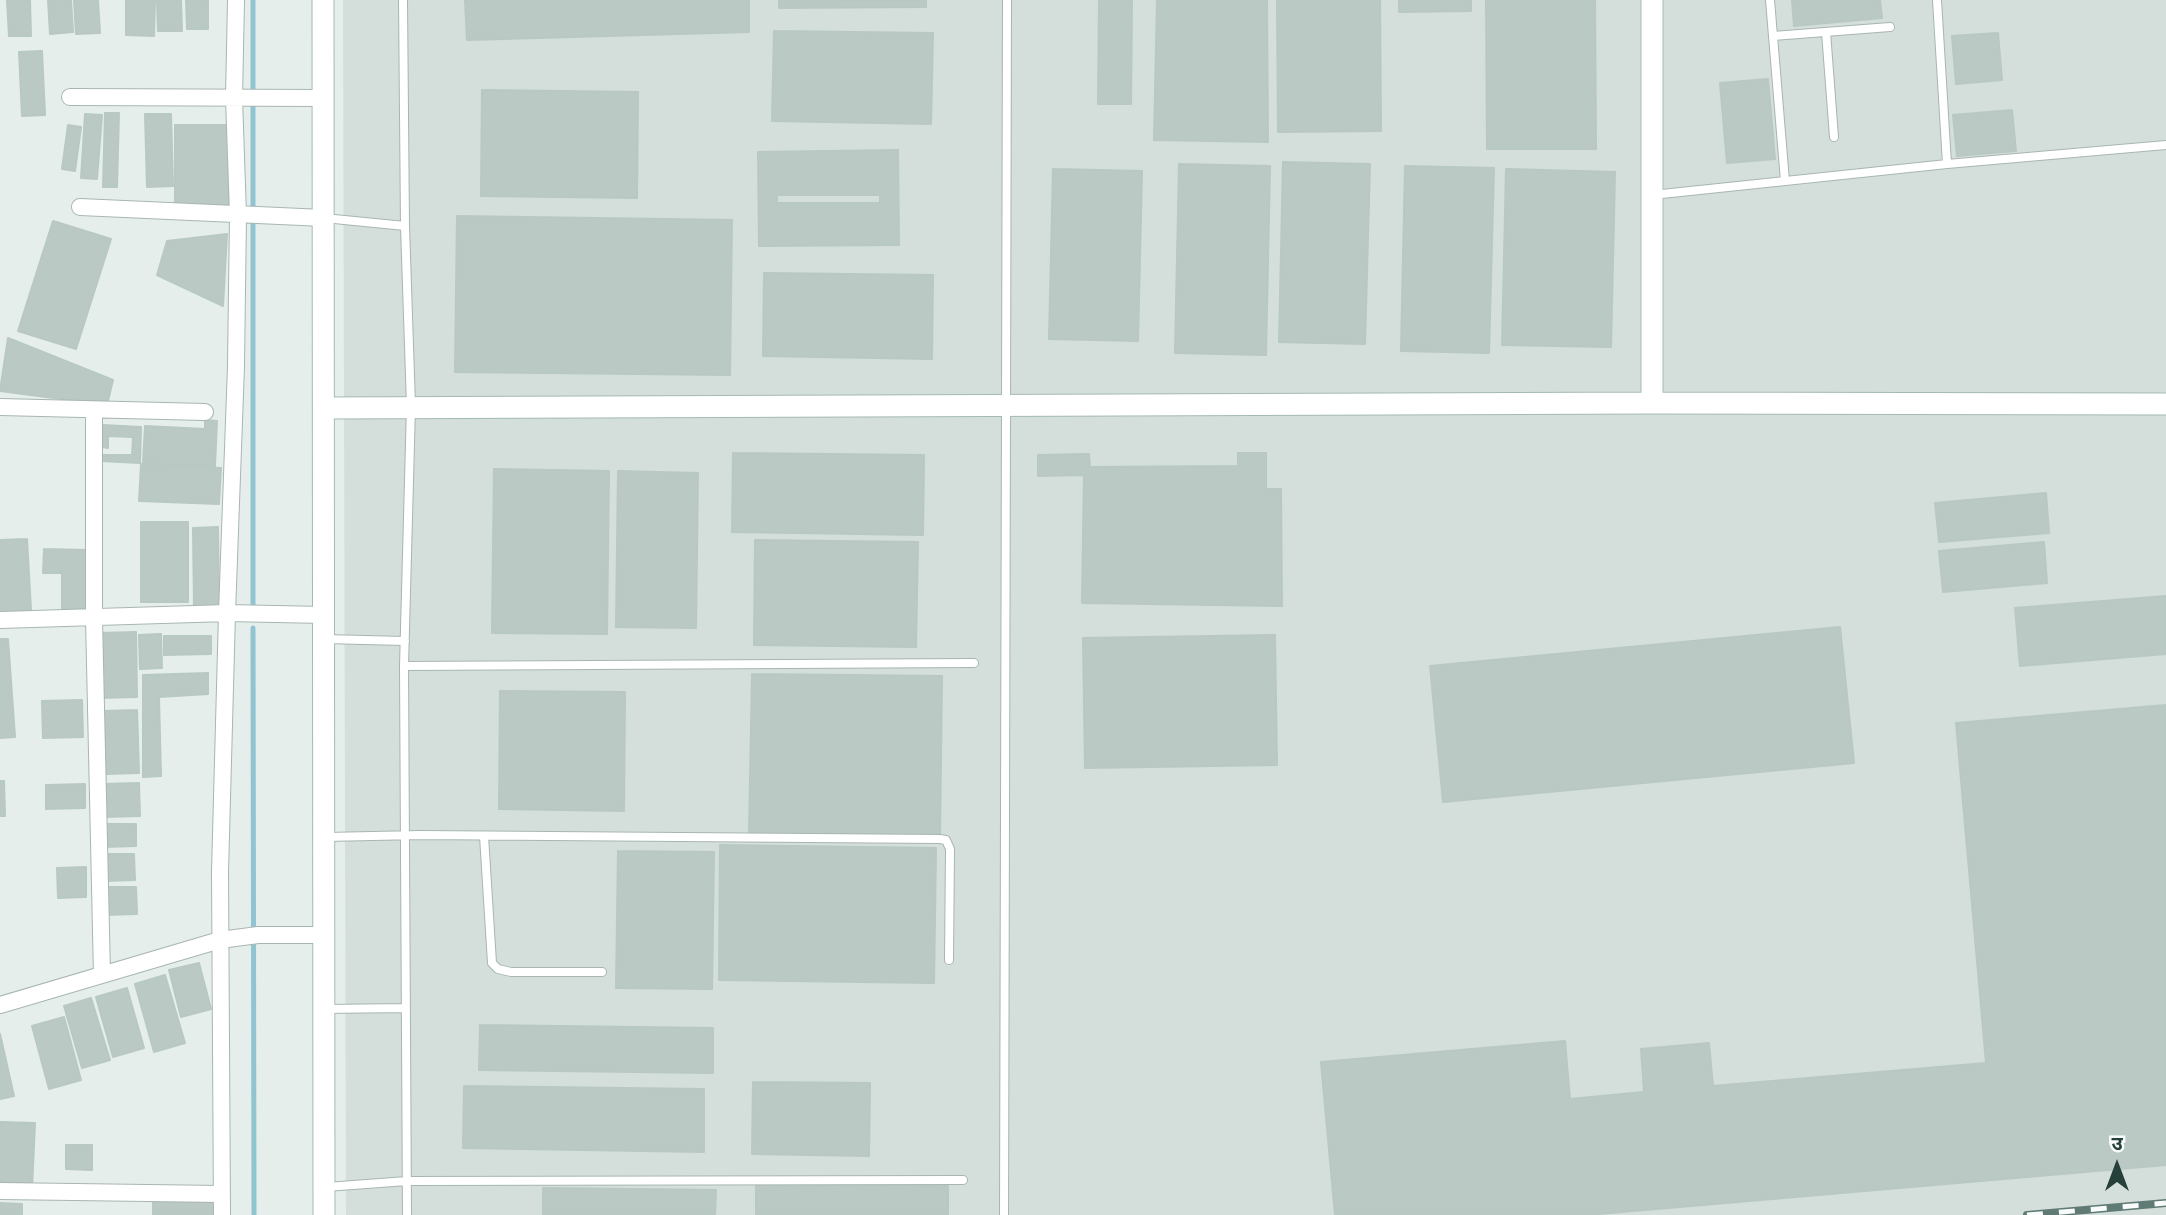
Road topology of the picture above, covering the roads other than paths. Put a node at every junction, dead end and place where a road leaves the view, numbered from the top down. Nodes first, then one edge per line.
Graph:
1 (236, 0) edge
2 (323, 0) edge
3 (403, 0) edge
4 (1007, 0) edge
5 (1652, 0) edge
6 (1770, 0) edge
7 (1937, 0) edge
8 (1890, 27) dead end
9 (1826, 32) junction
10 (1773, 36) junction
11 (70, 97) dead end
12 (248, 98) junction
13 (323, 98) junction
14 (1834, 137) dead end
15 (2166, 145) edge
16 (1947, 164) junction
17 (1785, 181) junction
18 (1653, 195) junction
19 (80, 207) dead end
20 (248, 215) junction
21 (324, 218) junction
22 (405, 226) junction
23 (1652, 403) junction
24 (2166, 404) edge
25 (411, 406) junction
26 (0, 407) edge
27 (1008, 407) junction
28 (324, 408) junction
29 (94, 411) junction
30 (205, 412) dead end
31 (227, 613) junction
32 (324, 615) junction
33 (94, 619) junction
34 (0, 620) edge
35 (324, 639) junction
36 (405, 641) junction
37 (974, 663) dead end
38 (404, 666) junction
39 (404, 835) junction
40 (484, 836) junction
41 (325, 837) junction
42 (322, 935) junction
43 (220, 940) junction
44 (948, 960) dead end
45 (602, 972) dead end
46 (102, 975) junction
47 (0, 1005) edge
48 (405, 1008) junction
49 (324, 1009) junction
50 (963, 1180) dead end
51 (407, 1181) junction
52 (324, 1187) junction
53 (0, 1191) edge
54 (221, 1194) junction
55 (222, 1215) edge
56 (324, 1215) edge
57 (407, 1215) edge
58 (1004, 1215) edge

1 - 12 street
2 - 13 street
3 - 22 lane
4 - 27 lane
5 - 18 street
6 - 10 lane
7 - 16 lane
8 - 9 lane
9 - 10 lane
9 - 14 lane
10 - 17 lane
11 - 12 street
12 - 13 street
12 - 20 street
13 - 21 street
15 - 16 lane
16 - 17 lane
17 - 18 lane
18 - 23 street
19 - 20 street
20 - 21 street
20 - 31 street
21 - 22 lane
21 - 28 street
22 - 25 lane
23 - 24 street
23 - 27 street
25 - 27 street
25 - 28 street
25 - 36 lane
26 - 29 street
27 - 58 lane
28 - 32 street
29 - 30 street
29 - 33 street
31 - 32 street
31 - 33 street
31 - 43 street
32 - 35 street
33 - 34 street
33 - 46 street
35 - 36 lane
35 - 41 street
36 - 38 lane
37 - 38 lane
38 - 39 lane
39 - 40 lane
39 - 41 lane
39 - 48 lane
40 - 44 lane
40 - 45 lane
41 - 42 street
42 - 43 street
42 - 49 street
43 - 46 street
43 - 54 street
46 - 47 street
48 - 49 lane
48 - 51 lane
49 - 52 street
50 - 51 lane
51 - 52 lane
51 - 57 lane
52 - 56 street
53 - 54 street
54 - 55 street

